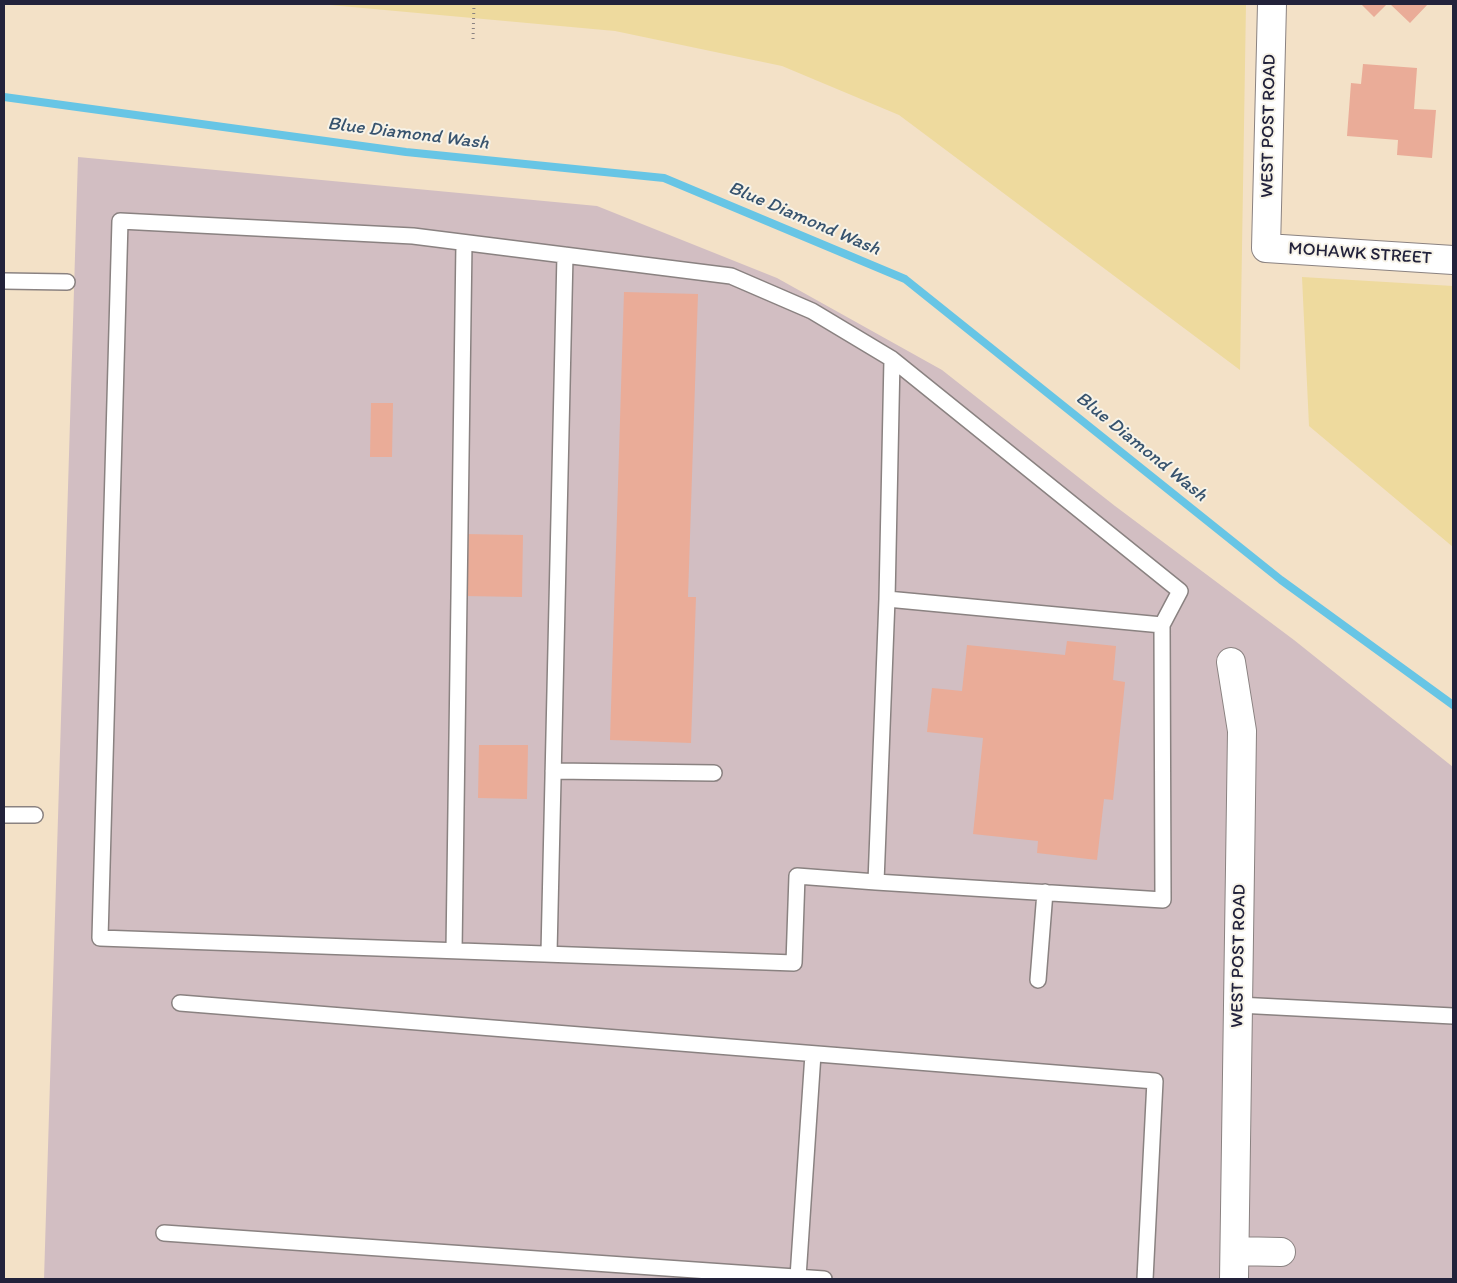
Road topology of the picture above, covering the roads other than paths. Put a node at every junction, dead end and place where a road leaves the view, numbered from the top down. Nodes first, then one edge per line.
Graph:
1 (1272, 4) edge
2 (464, 243) junction
3 (1266, 248) joint
4 (566, 255) junction
5 (1453, 260) edge
6 (4, 282) edge
7 (67, 282) dead end
8 (892, 359) junction
9 (887, 599) junction
10 (1162, 625) junction
11 (1231, 662) dead end
12 (553, 770) junction
13 (714, 773) dead end
14 (4, 815) edge
15 (36, 815) dead end
16 (876, 882) junction
17 (1045, 892) junction
18 (454, 950) junction
19 (549, 953) junction
20 (1038, 980) dead end
21 (180, 1003) dead end
22 (1238, 1005) junction
23 (1453, 1016) edge
24 (813, 1054) junction
25 (164, 1233) dead end
26 (1235, 1251) junction
27 (1280, 1252) dead end
28 (798, 1277) junction
29 (824, 1279) edge
30 (1145, 1279) edge
31 (1234, 1279) edge

1 - 3 street, WEST POST ROAD
2 - 4 lane
2 - 18 lane
2 - 18 lane
3 - 5 street, MOHAWK STREET
4 - 8 lane
4 - 12 lane
6 - 7 lane
8 - 9 lane
8 - 10 lane
9 - 10 lane
9 - 16 lane
10 - 17 lane
11 - 22 street, WEST POST ROAD
12 - 13 lane
12 - 19 lane
14 - 15 lane
16 - 17 lane
16 - 19 lane
17 - 20 lane
18 - 19 lane
21 - 24 lane
22 - 23 lane
22 - 26 street, WEST POST ROAD
24 - 28 lane
24 - 30 lane
25 - 28 lane
26 - 27 street
26 - 31 street, WEST POST ROAD
28 - 29 lane

